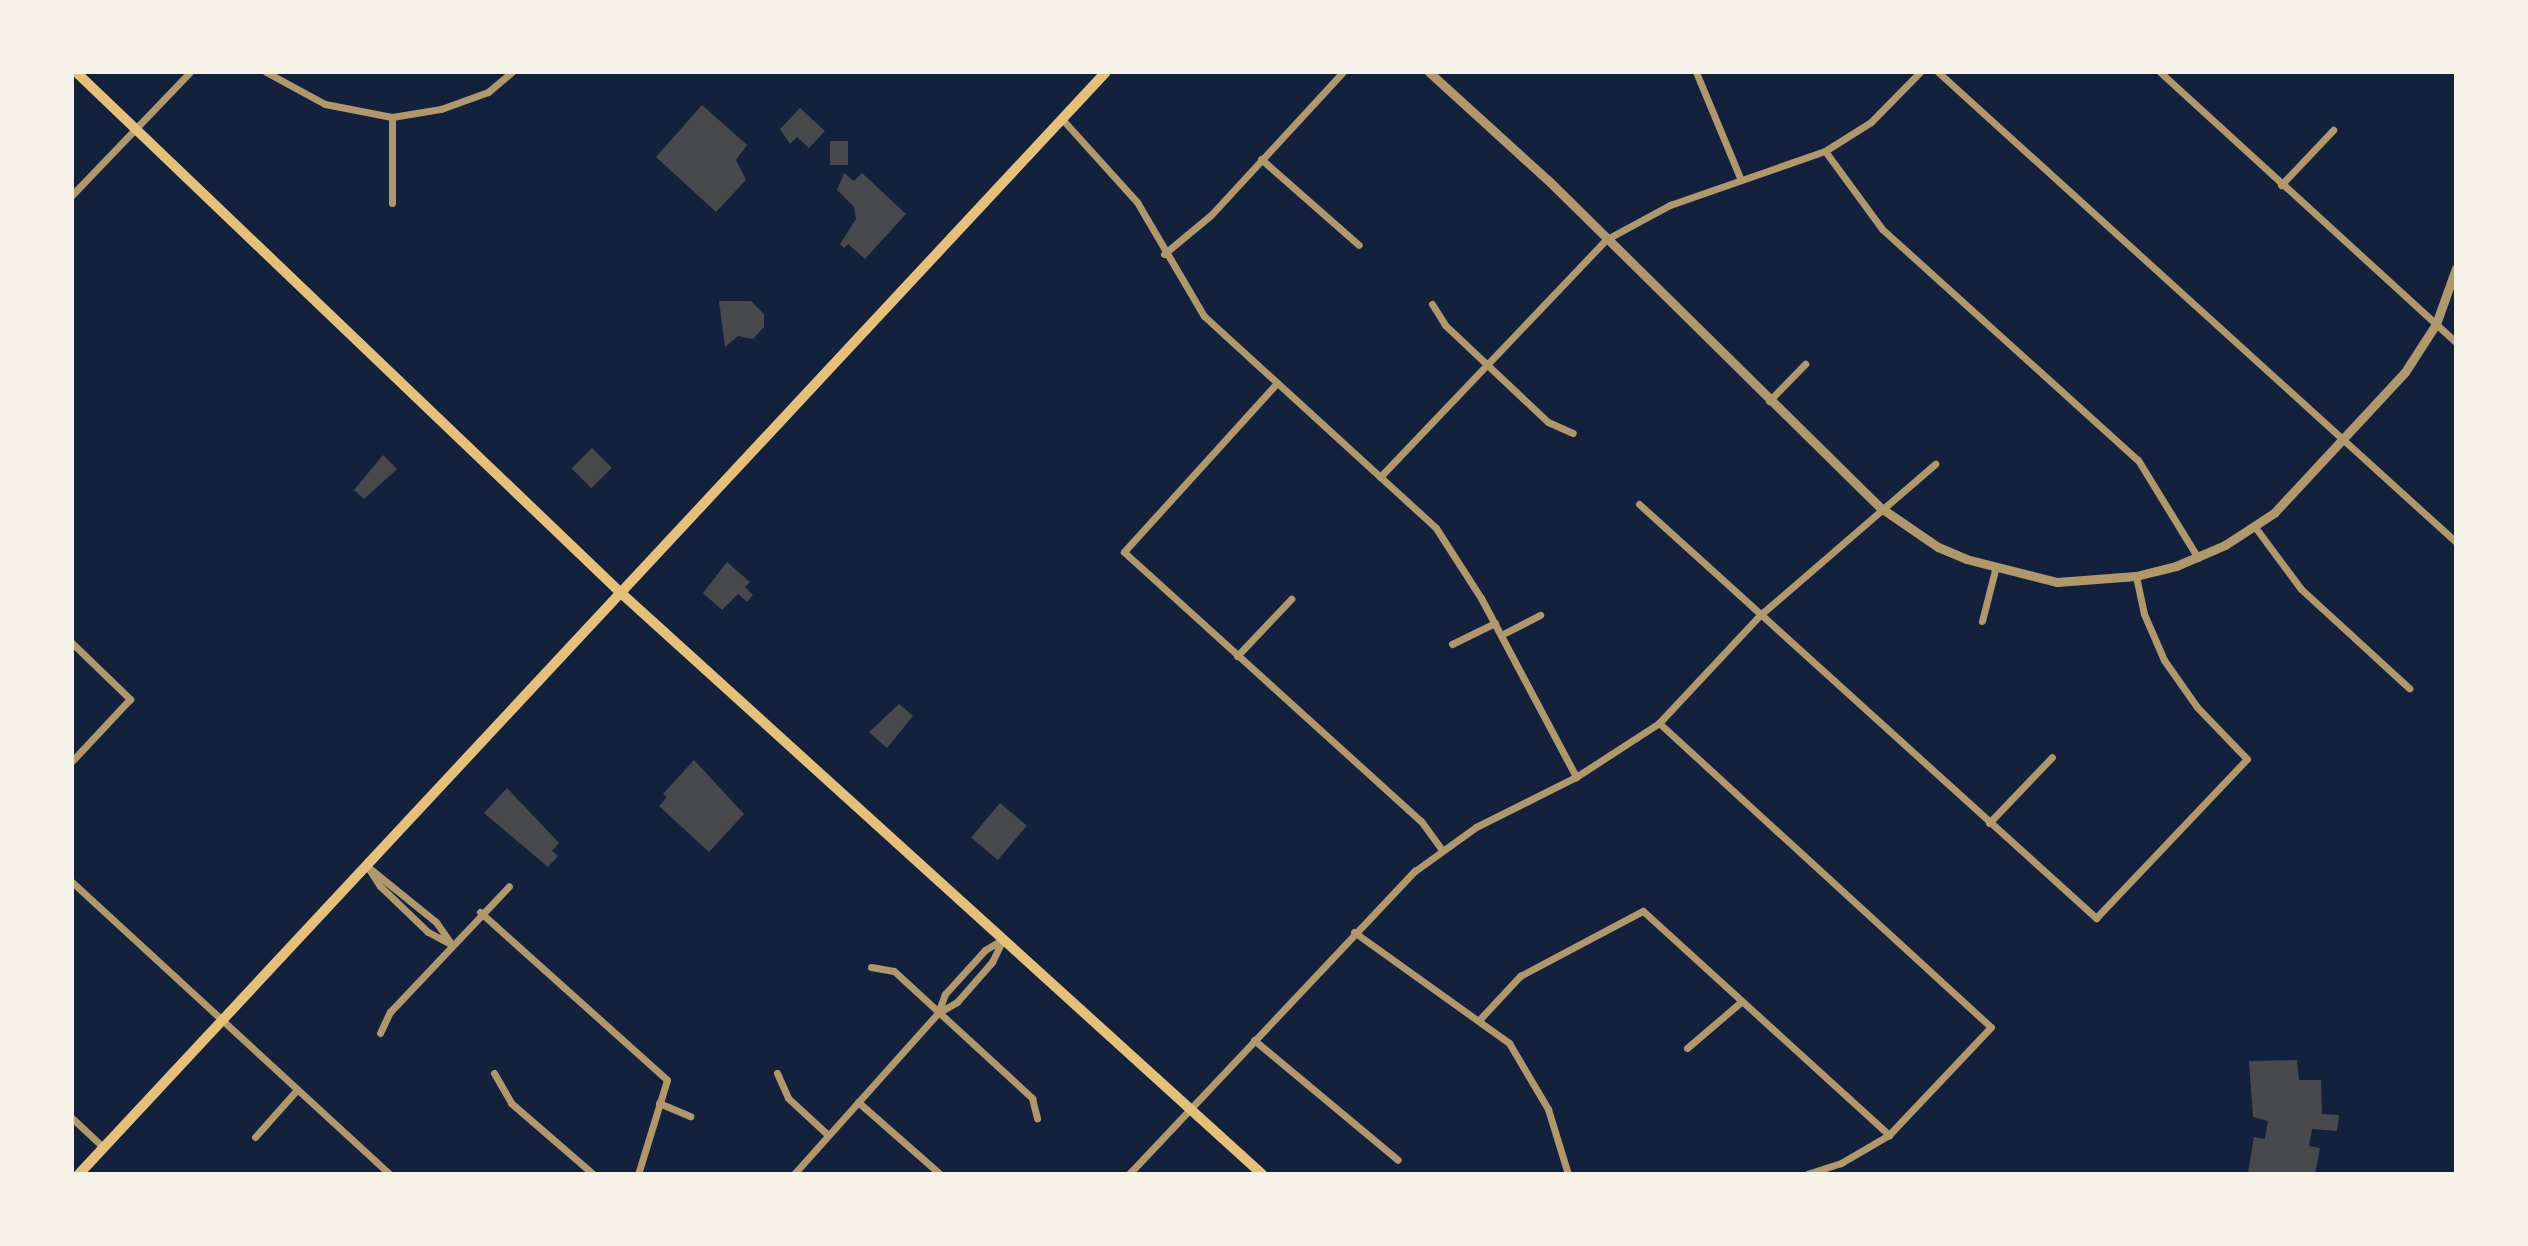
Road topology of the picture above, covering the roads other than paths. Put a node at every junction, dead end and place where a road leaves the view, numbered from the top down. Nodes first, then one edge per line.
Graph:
1 (76, 72) edge
2 (190, 72) edge
3 (266, 72) edge
4 (512, 72) edge
5 (1106, 72) edge
6 (1343, 72) edge
7 (1429, 72) edge
8 (1696, 72) edge
9 (1920, 72) edge
10 (1938, 72) edge
11 (2160, 72) edge
12 (392, 117) junction
13 (1062, 119) junction
14 (135, 129) junction
15 (2333, 130) dead end
16 (1825, 151) junction
17 (1261, 159) junction
18 (1741, 180) junction
19 (2281, 185) junction
20 (72, 195) edge
21 (392, 203) dead end
22 (1607, 239) junction
23 (1359, 245) dead end
24 (1164, 254) junction
25 (2456, 268) edge
26 (1432, 304) dead end
27 (2436, 324) junction
28 (2456, 342) edge
29 (1487, 364) junction
30 (1805, 364) dead end
31 (1277, 383) junction
32 (1769, 401) junction
33 (1573, 433) dead end
34 (2345, 439) junction
35 (1935, 464) dead end
36 (1380, 477) junction
37 (1639, 504) dead end
38 (1881, 508) junction
39 (2255, 527) junction
40 (2456, 542) edge
41 (2198, 558) junction
42 (1995, 570) junction
43 (2136, 576) junction
44 (621, 593) junction
45 (1291, 599) dead end
46 (1540, 615) dead end
47 (1759, 616) junction
48 (1982, 621) dead end
49 (1495, 623) junction
50 (1501, 635) junction
51 (72, 643) edge
52 (1452, 644) dead end
53 (1237, 656) junction
54 (2409, 688) dead end
55 (1659, 723) junction
56 (2052, 757) dead end
57 (72, 761) edge
58 (1576, 777) junction
59 (1989, 823) junction
60 (1441, 849) junction
61 (367, 866) junction
62 (72, 882) edge
63 (509, 886) dead end
64 (480, 912) junction
65 (1354, 932) junction
66 (1003, 939) junction
67 (451, 944) junction
68 (871, 967) dead end
69 (1742, 1001) junction
70 (938, 1013) junction
71 (1480, 1019) junction
72 (220, 1022) junction
73 (380, 1033) dead end
74 (1254, 1040) junction
75 (1687, 1048) dead end
76 (494, 1073) dead end
77 (777, 1073) dead end
78 (295, 1092) junction
79 (858, 1102) junction
80 (659, 1103) junction
81 (1190, 1109) junction
82 (690, 1116) dead end
83 (72, 1118) edge
84 (1037, 1118) dead end
85 (828, 1135) junction
86 (1889, 1135) junction
87 (255, 1137) dead end
88 (103, 1147) junction
89 (1398, 1160) dead end
90 (79, 1174) edge
91 (389, 1174) edge
92 (593, 1174) edge
93 (638, 1174) edge
94 (794, 1174) edge
95 (940, 1174) edge
96 (1129, 1174) edge
97 (1262, 1174) edge
98 (1568, 1174) edge
99 (1808, 1174) edge

1 - 14 main road
2 - 14 street
3 - 12 street
4 - 12 street
5 - 13 main road
6 - 17 street
7 - 22 street
8 - 18 street
9 - 16 street
10 - 34 street
11 - 19 street
12 - 21 street
13 - 24 street
13 - 44 main road
14 - 20 street
14 - 44 main road
15 - 19 street
16 - 18 street
16 - 41 street
17 - 23 street
17 - 24 street
18 - 22 street
19 - 27 street
22 - 29 street
22 - 32 street
24 - 31 street
25 - 27 street
26 - 29 street
27 - 28 street
27 - 34 street
29 - 33 street
29 - 36 street
30 - 32 street
31 - 36 street
31 - 53 street
32 - 38 street
34 - 39 street
34 - 40 street
35 - 38 street
36 - 49 street
37 - 47 street
38 - 42 street
38 - 47 street
39 - 41 street
39 - 54 street
41 - 43 street
42 - 43 street
42 - 48 street
43 - 59 street
44 - 61 main road
44 - 66 main road
45 - 53 street
46 - 50 street
47 - 55 street
47 - 59 street
49 - 50 street
49 - 52 street
50 - 58 street
51 - 57 street
53 - 60 street
55 - 58 street
55 - 86 street
56 - 59 street
58 - 60 street
60 - 65 street
61 - 67 street
61 - 67 street
61 - 72 main road
62 - 72 street
63 - 64 street
64 - 67 street
64 - 80 street
65 - 71 street
65 - 74 street
66 - 70 street
66 - 70 street
66 - 81 main road
67 - 73 street
68 - 70 street
69 - 71 street
69 - 75 street
69 - 86 street
70 - 79 street
70 - 84 street
71 - 98 street
72 - 78 street
72 - 88 main road
74 - 81 street
74 - 89 street
76 - 92 street
77 - 85 street
78 - 87 street
78 - 91 street
79 - 85 street
79 - 95 street
80 - 82 street
80 - 93 street
81 - 96 street
81 - 97 main road
83 - 88 street
85 - 94 street
86 - 99 street
88 - 90 main road

